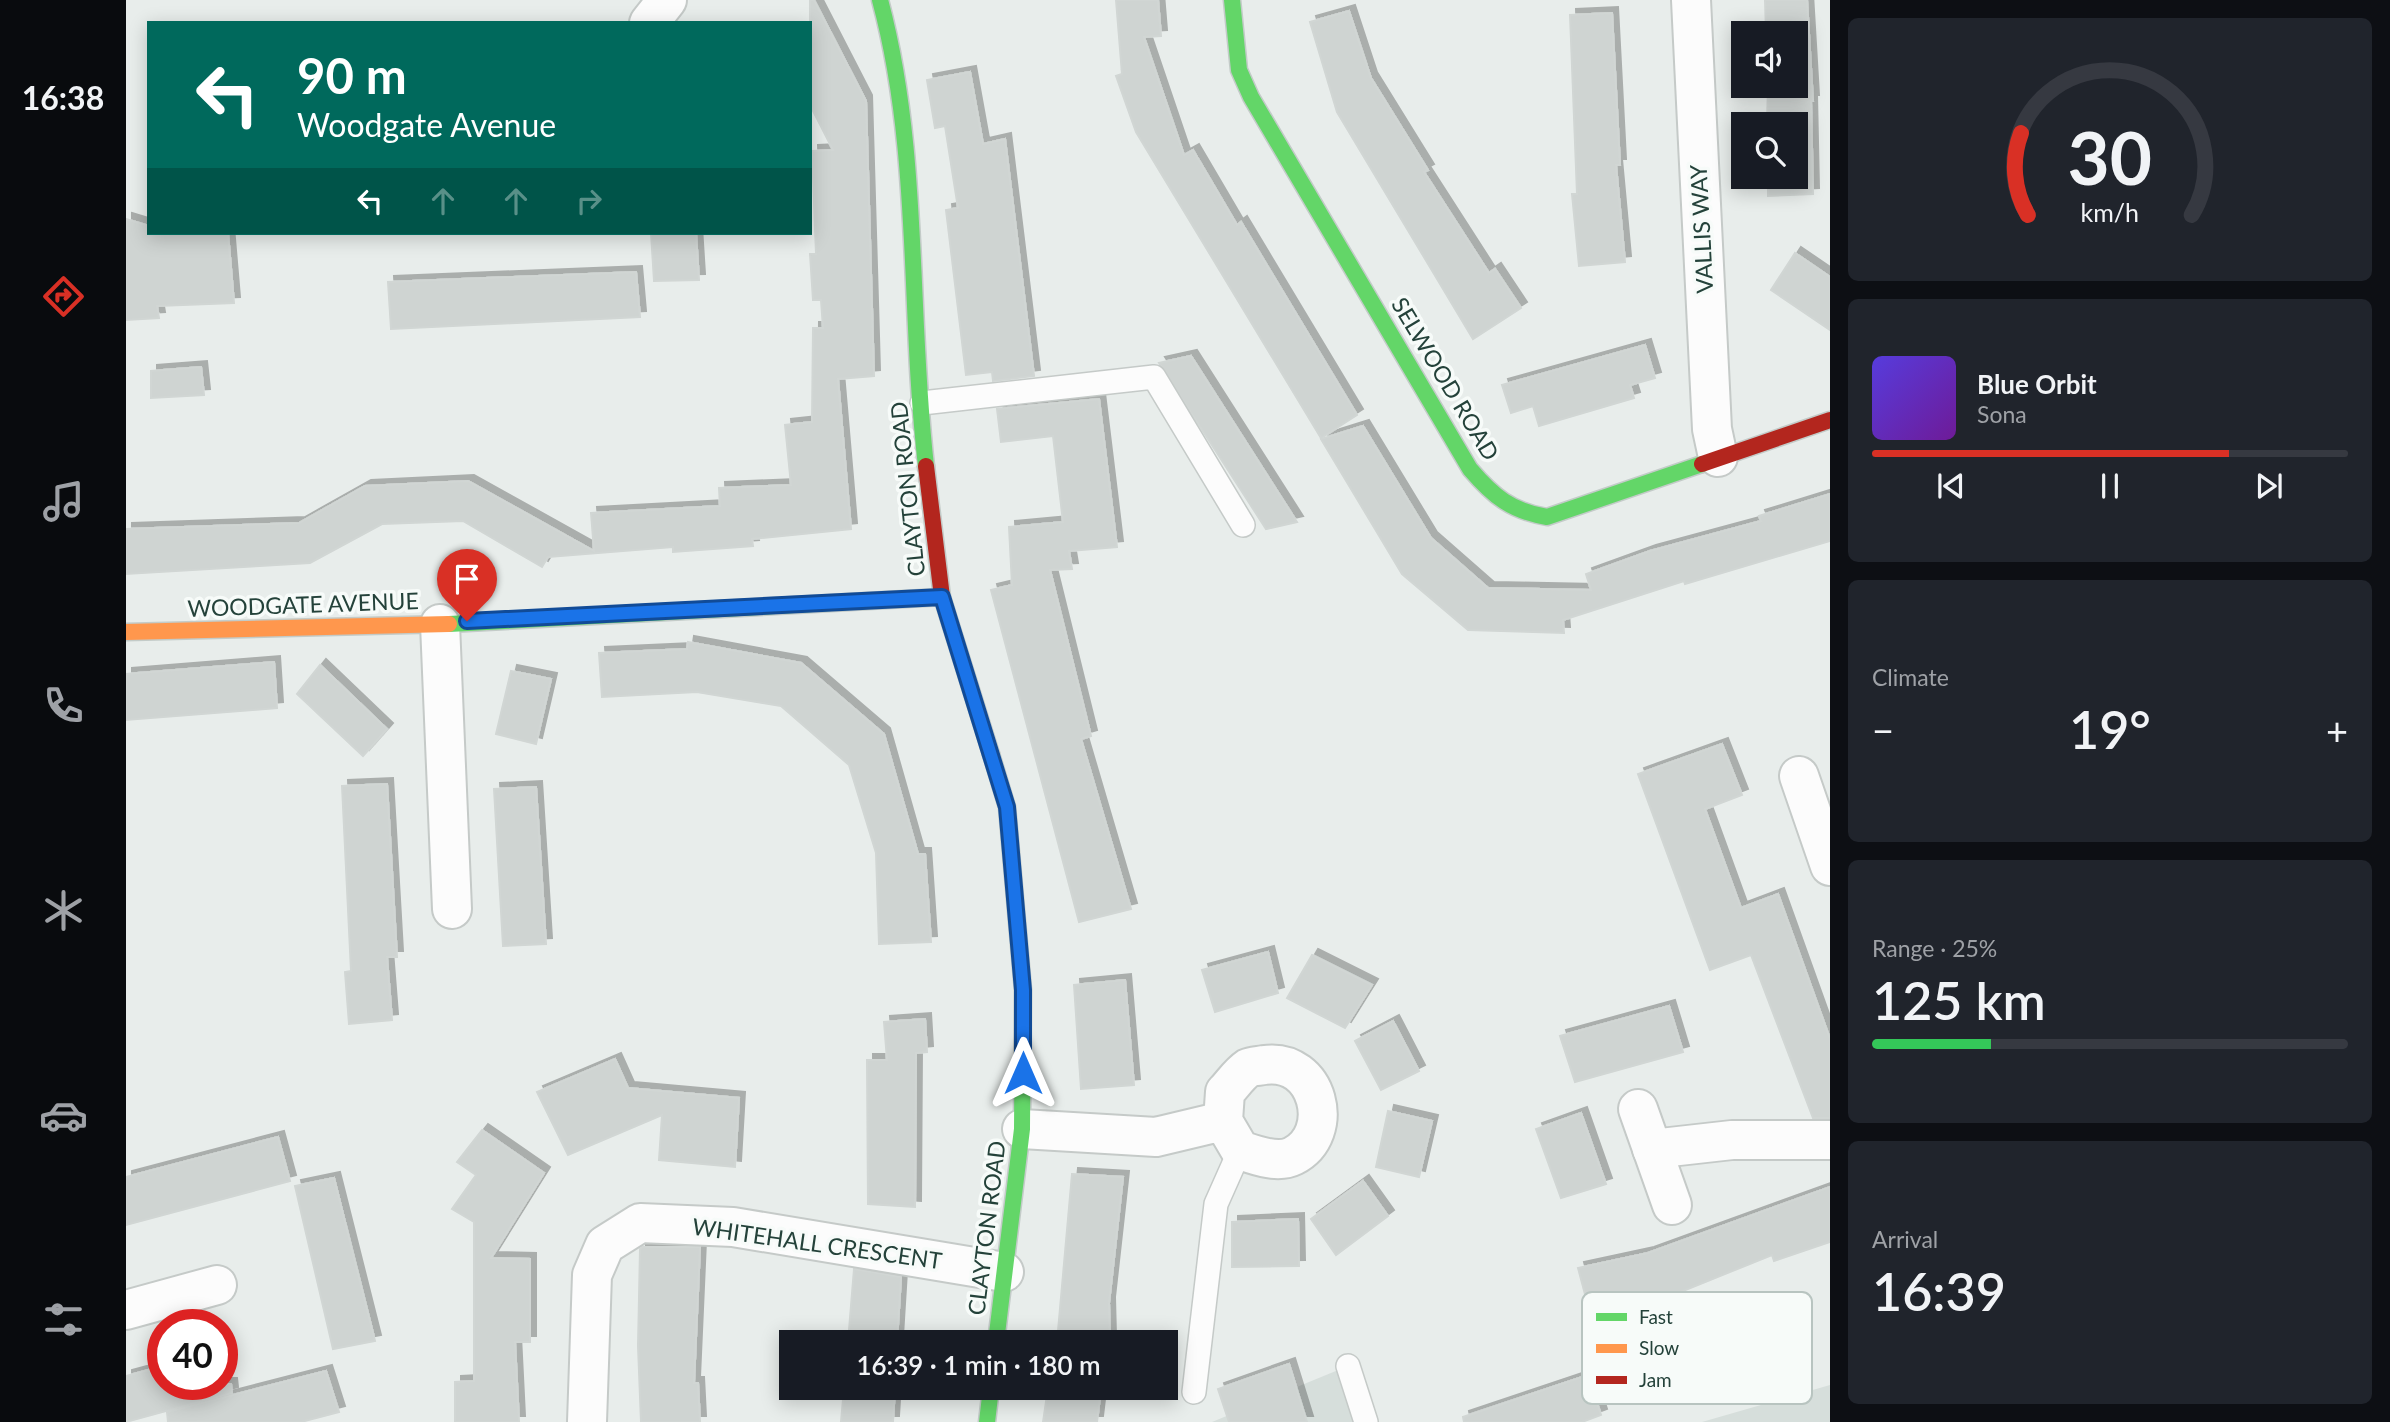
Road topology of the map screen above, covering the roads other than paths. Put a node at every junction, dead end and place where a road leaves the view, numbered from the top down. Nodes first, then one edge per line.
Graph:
1 (667, 0) edge
2 (880, 0) edge
3 (1232, 0) edge
4 (1691, 0) edge
5 (651, 21) edge
6 (922, 403) junction
7 (1830, 420) edge
8 (1718, 457) junction
9 (1243, 526) dead end
10 (942, 597) junction
11 (440, 624) junction
12 (126, 632) edge
13 (1799, 776) dead end
14 (1830, 866) edge
15 (452, 908) dead end
16 (1638, 1109) dead end
17 (1022, 1129) junction
18 (1231, 1136) joint
19 (1830, 1140) edge
20 (1652, 1149) junction
21 (1672, 1205) dead end
22 (1004, 1272) junction
23 (217, 1285) dead end
24 (126, 1310) edge
25 (997, 1330) edge
26 (1348, 1366) dead end
27 (1194, 1392) dead end
28 (990, 1400) edge
29 (587, 1422) edge
30 (987, 1422) edge
31 (1366, 1422) edge

1 - 5 street
2 - 6 street, CLAYTON ROAD
3 - 8 street, SELWOOD ROAD
4 - 8 street, VALLIS WAY
6 - 9 lane
6 - 10 street, CLAYTON ROAD
7 - 8 street, SELWOOD ROAD
10 - 11 street, WOODGATE AVENUE
10 - 17 street, CLAYTON ROAD
11 - 12 street, WOODGATE AVENUE
11 - 15 street
13 - 14 street
16 - 20 street
17 - 18 street
17 - 22 street, CLAYTON ROAD
18 - 27 lane
19 - 20 street
20 - 21 street
22 - 25 street, CLAYTON ROAD
22 - 29 street, WHITEHALL CRESCENT
23 - 24 street
26 - 31 lane
28 - 30 street

